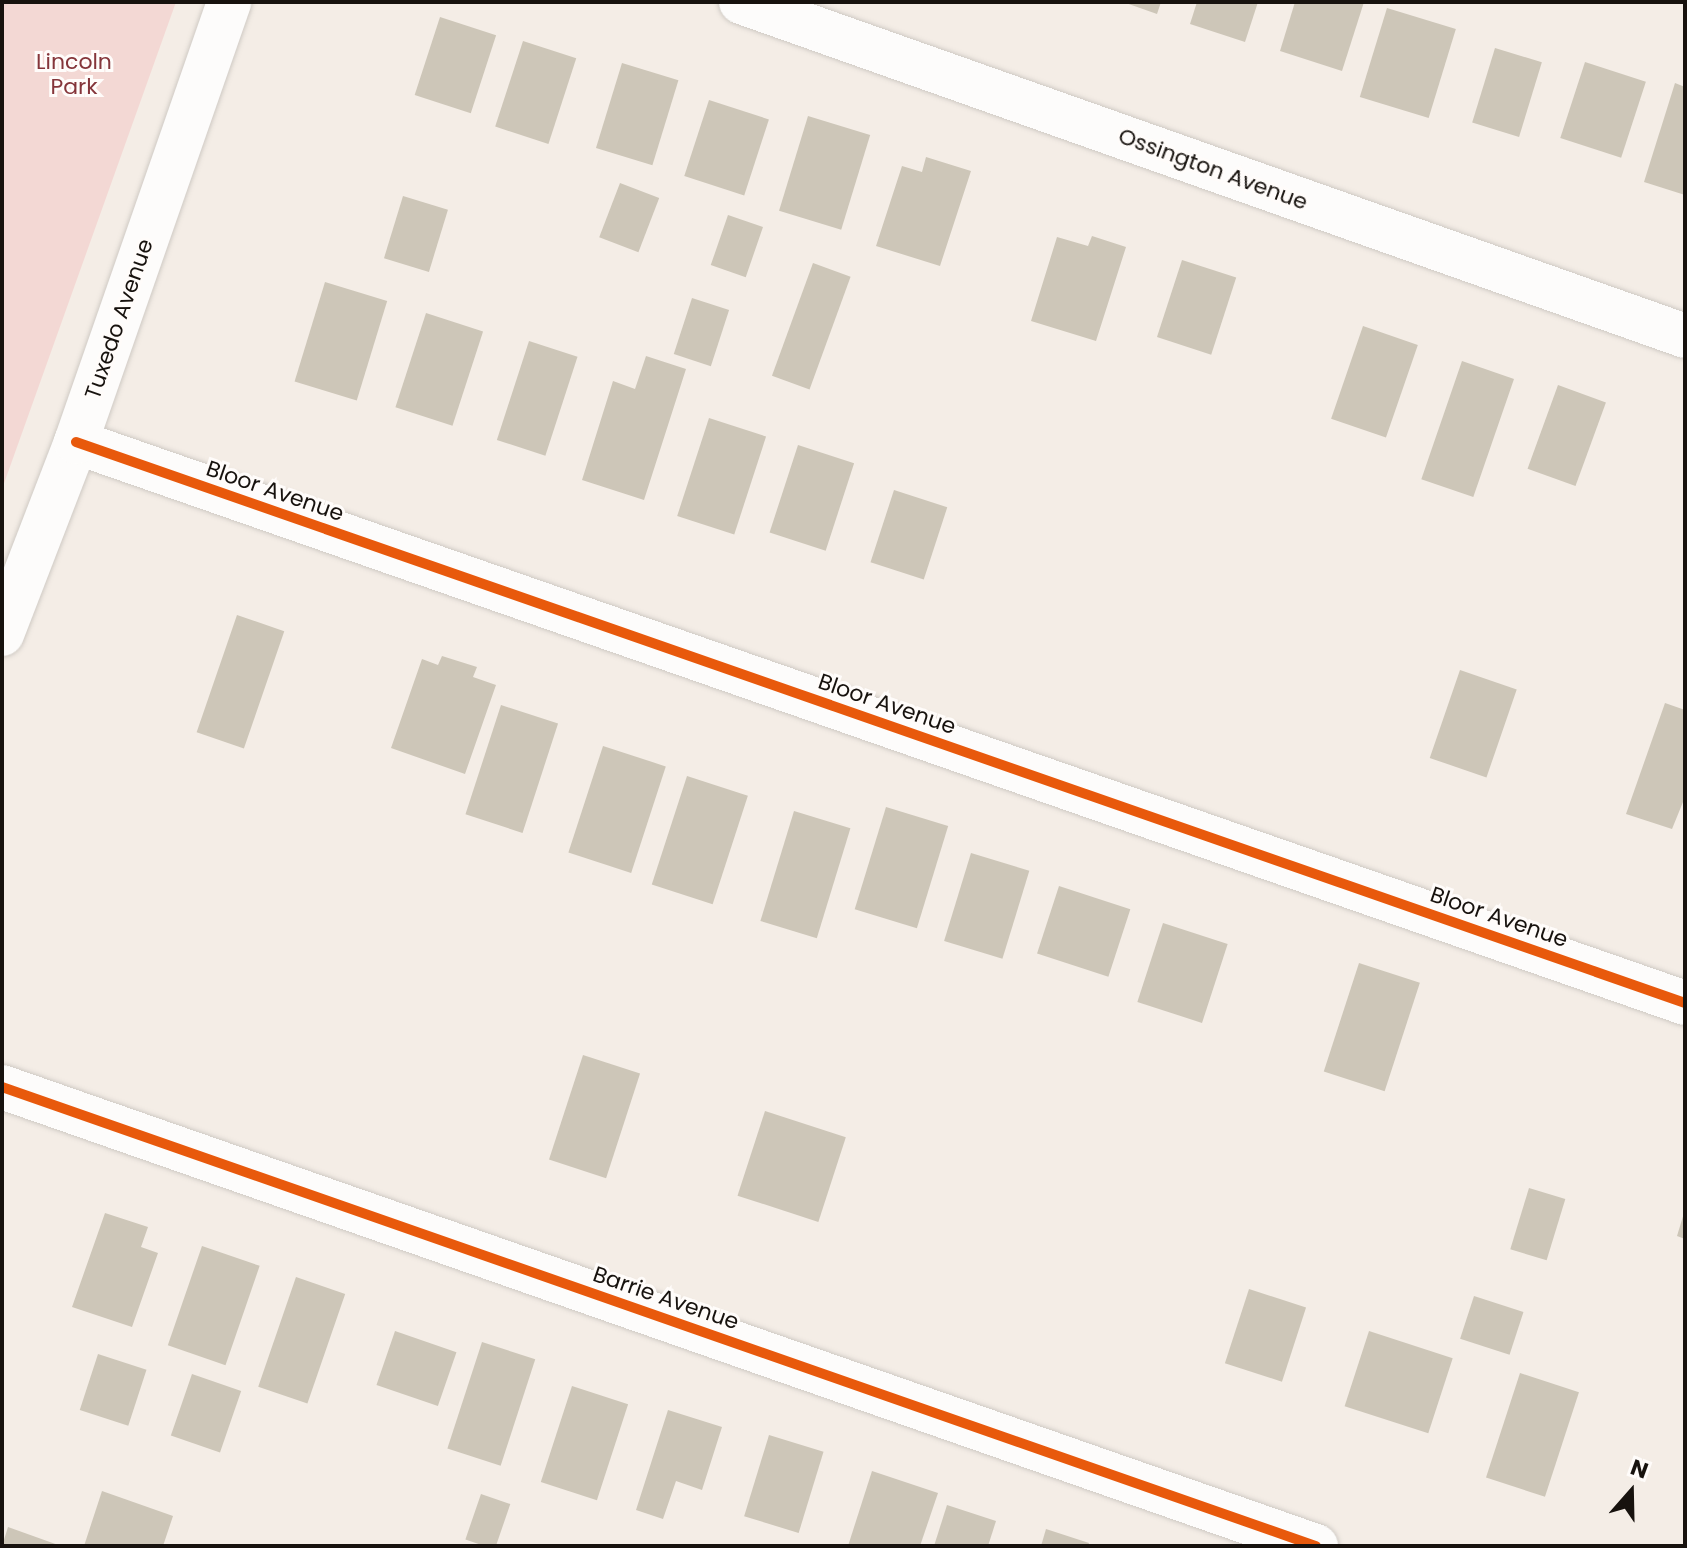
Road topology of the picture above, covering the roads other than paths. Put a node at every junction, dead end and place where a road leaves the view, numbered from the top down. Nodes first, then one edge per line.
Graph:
1 (229, 2) edge
2 (741, 2) edge
3 (1685, 336) edge
4 (76, 442) junction
5 (12, 570) edge
6 (2, 634) edge
7 (1685, 1003) edge
8 (2, 1087) edge
9 (1316, 1546) edge

1 - 4 street, Tuxedo Avenue
2 - 3 street, Ossington Avenue
4 - 5 street, Tuxedo Avenue
4 - 7 street, Bloor Avenue
5 - 6 street, Tuxedo Avenue
8 - 9 street, Barrie Avenue

